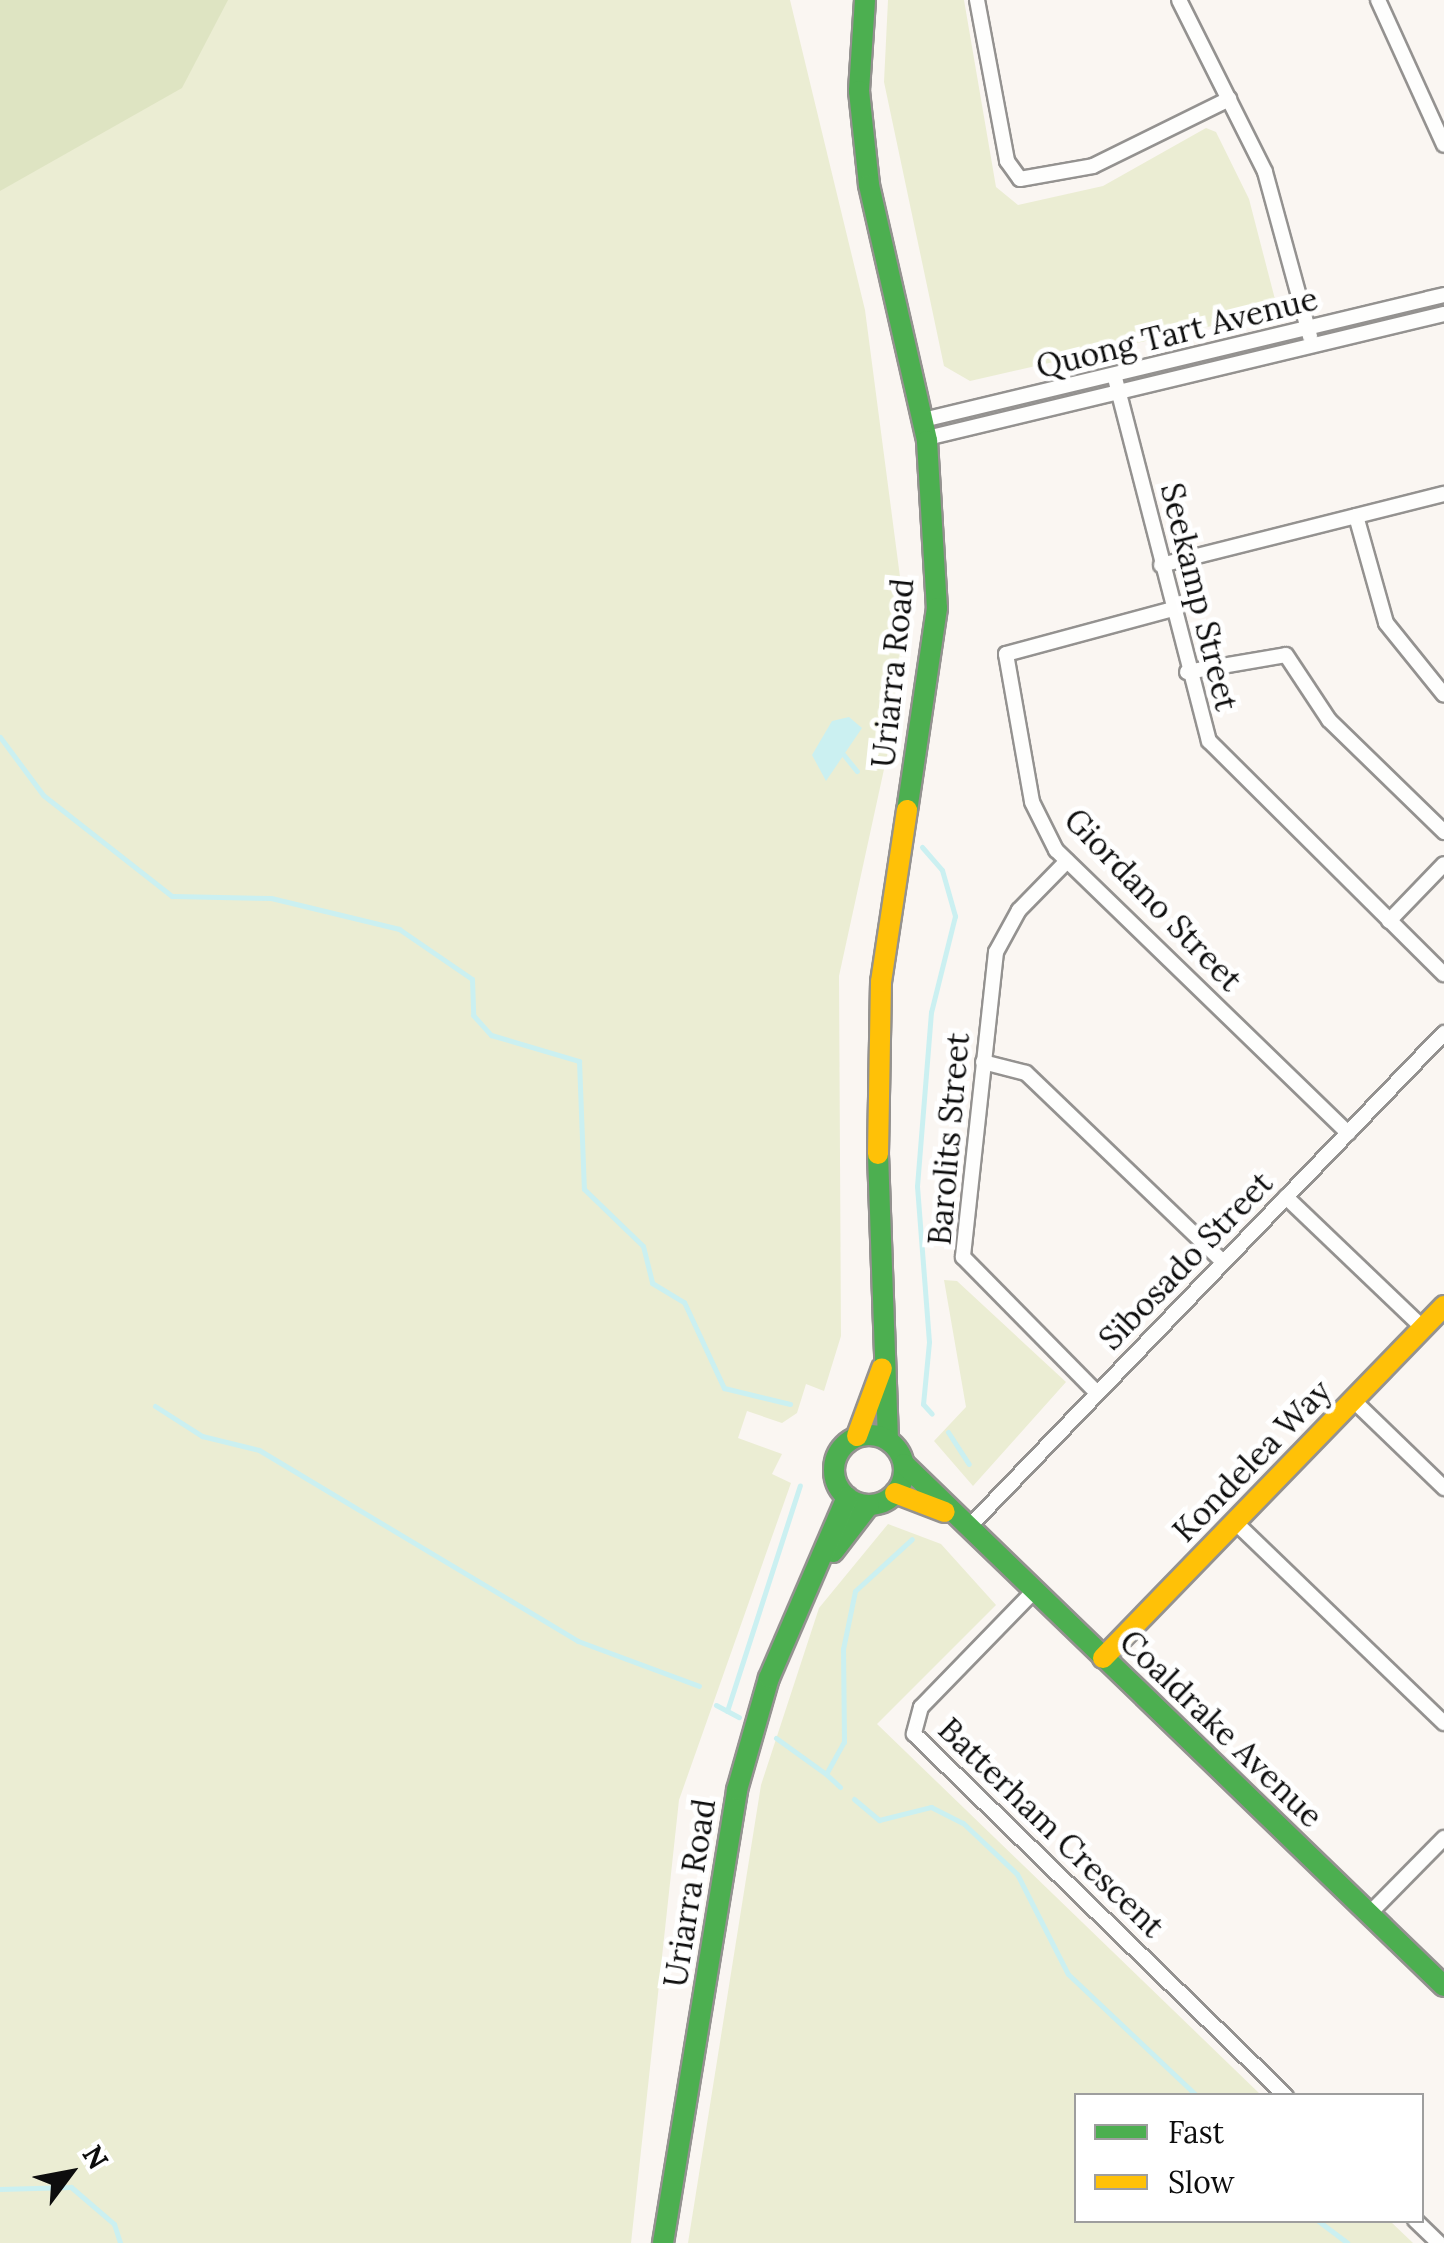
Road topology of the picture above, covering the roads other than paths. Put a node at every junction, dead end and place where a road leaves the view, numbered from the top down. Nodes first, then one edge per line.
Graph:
1 (864, 0) edge
2 (976, 0) edge
3 (1179, 0) edge
4 (1378, 0) edge
5 (1229, 99) junction
6 (1439, 112) edge
7 (1444, 145) edge
8 (1444, 296) edge
9 (1444, 314) edge
10 (1308, 330) junction
11 (1312, 347) junction
12 (1114, 378) junction
13 (1119, 395) junction
14 (925, 429) junction
15 (1444, 494) edge
16 (1356, 516) junction
17 (1161, 565) junction
18 (1173, 609) junction
19 (1187, 672) junction
20 (1444, 695) edge
21 (1444, 832) edge
22 (1067, 861) junction
23 (1444, 864) edge
24 (1389, 922) junction
25 (1444, 974) edge
26 (1444, 1033) edge
27 (984, 1062) junction
28 (1348, 1133) junction
29 (1286, 1197) junction
30 (1223, 1262) junction
31 (1444, 1306) edge
32 (1422, 1328) junction
33 (886, 1357) junction
34 (1097, 1392) junction
35 (1353, 1400) junction
36 (858, 1436) junction
37 (888, 1440) junction
38 (904, 1464) junction
39 (1444, 1488) edge
40 (896, 1493) junction
41 (847, 1497) junction
42 (869, 1505) junction
43 (962, 1522) junction
44 (1235, 1522) junction
45 (823, 1566) junction
46 (1034, 1591) junction
47 (1103, 1658) junction
48 (1444, 1723) edge
49 (1444, 1838) edge
50 (1369, 1914) junction
51 (1444, 1986) edge
52 (1283, 2093) edge
53 (1419, 2223) edge
54 (663, 2243) edge
55 (1439, 2243) edge

1 - 14 street, Uriarra Road
2 - 5 street
3 - 5 street
4 - 6 street
5 - 10 street
6 - 7 street
8 - 10 street, Quong Tart Avenue
9 - 11 street, Quong Tart Avenue
10 - 11 street
10 - 12 street, Quong Tart Avenue
11 - 13 street, Quong Tart Avenue
12 - 13 street, Seekamp Street
12 - 14 street, Quong Tart Avenue
13 - 14 street, Quong Tart Avenue
13 - 17 street, Seekamp Street
14 - 33 street, Uriarra Road
15 - 16 street
16 - 17 street
16 - 20 street
17 - 18 street, Seekamp Street
18 - 19 street, Seekamp Street
18 - 22 street, Giordano Street
19 - 21 street
19 - 24 street, Seekamp Street
22 - 27 street, Barolits Street
22 - 28 street, Giordano Street
23 - 24 street
24 - 25 street, Seekamp Street
26 - 28 street, Sibosado Street
27 - 30 street
27 - 34 street, Barolits Street
28 - 29 street, Sibosado Street
29 - 30 street, Sibosado Street
29 - 32 street
30 - 34 street, Sibosado Street
31 - 32 street, Kondelea Way
32 - 35 street, Kondelea Way
33 - 36 street, Uriarra Road
33 - 37 street, Uriarra Road
34 - 43 street, Sibosado Street
35 - 39 street
35 - 44 street, Kondelea Way
36 - 37 street
36 - 41 street
37 - 38 street
38 - 40 street
38 - 43 street, Coaldrake Avenue
40 - 42 street
40 - 43 street, Coaldrake Avenue
41 - 42 street
41 - 45 street, Uriarra Road
42 - 45 street, Uriarra Road
43 - 46 street, Coaldrake Avenue
44 - 47 street, Kondelea Way
44 - 48 street
45 - 54 street, Uriarra Road
46 - 47 street, Coaldrake Avenue
46 - 52 street, Batterham Crescent
47 - 50 street, Coaldrake Avenue
49 - 50 street
50 - 51 street, Coaldrake Avenue
53 - 55 street

